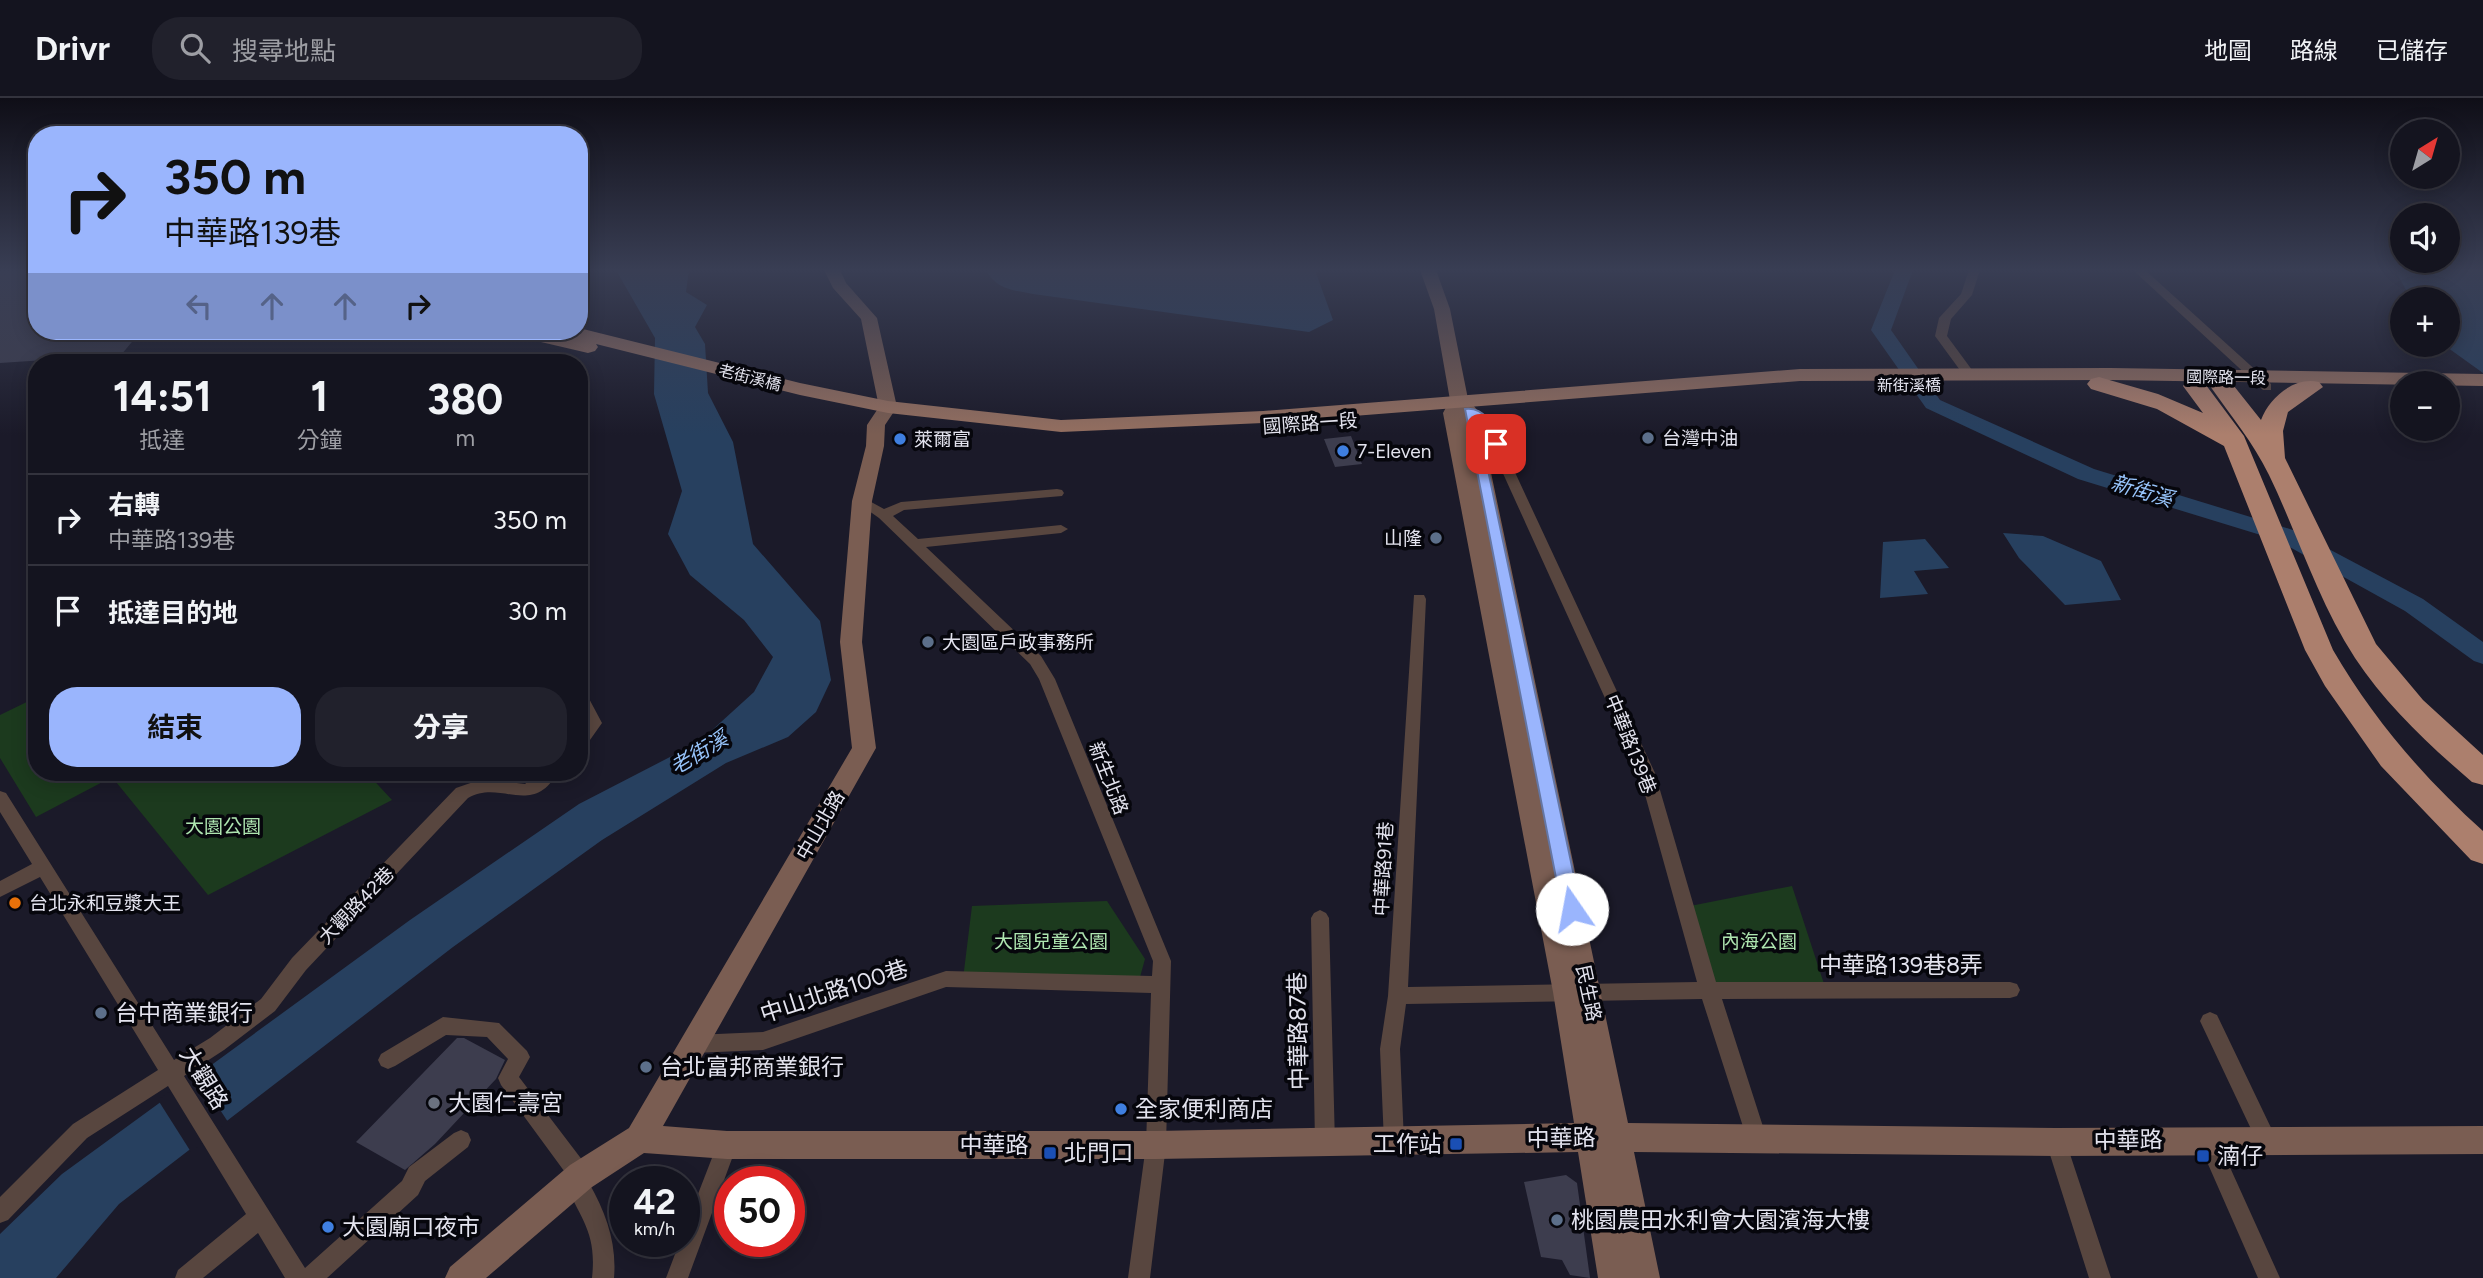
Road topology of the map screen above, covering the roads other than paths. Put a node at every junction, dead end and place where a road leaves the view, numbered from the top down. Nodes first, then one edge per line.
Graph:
1 (870, 325) edge
2 (1445, 325) edge
3 (1943, 325) edge
4 (2199, 325) edge
5 (588, 338) edge
6 (570, 340) edge
7 (611, 347) junction
8 (1975, 379) junction
9 (1835, 380) joint
10 (2483, 380) edge
11 (2196, 381) junction
12 (2262, 382) junction
13 (2099, 384) junction
14 (2222, 386) junction
15 (2311, 387) junction
16 (2390, 388) edge
17 (2460, 388) edge
18 (2483, 388) edge
19 (794, 394) joint
20 (1460, 408) junction
21 (884, 412) junction
22 (2240, 454) junction
23 (2275, 459) junction
24 (1057, 493) dead end
25 (862, 500) junction
26 (884, 514) junction
27 (1061, 529) dead end
28 (914, 544) junction
29 (1419, 599) dead end
30 (588, 712) edge
31 (588, 731) edge
32 (2483, 773) edge
33 (541, 781) edge
34 (0, 798) edge
35 (2483, 851) edge
36 (43, 867) junction
37 (0, 890) edge
38 (1320, 918) dead end
39 (1161, 985) junction
40 (1709, 990) junction
41 (2010, 990) dead end
42 (1577, 992) junction
43 (1398, 996) junction
44 (2210, 1021) dead end
45 (694, 1044) junction
46 (388, 1060) dead end
47 (171, 1077) junction
48 (1604, 1137) junction
49 (640, 1138) junction
50 (1757, 1139) junction
51 (2207, 1139) junction
52 (461, 1140) dead end
53 (2483, 1140) edge
54 (2267, 1141) junction
55 (1394, 1142) junction
56 (2056, 1142) junction
57 (1325, 1143) junction
58 (727, 1145) junction
59 (1156, 1145) junction
60 (578, 1178) junction
61 (2, 1207) edge
62 (258, 1218) junction
63 (297, 1276) edge
64 (186, 1278) edge
65 (461, 1278) edge
66 (603, 1278) edge
67 (677, 1278) edge
68 (1139, 1278) edge
69 (1614, 1278) edge
70 (1644, 1278) edge
71 (2100, 1278) edge
72 (2269, 1278) edge

1 - 21 main road, 中山北路
2 - 20 main road, 民生路
3 - 8 street
4 - 12 street
5 - 7 main road
6 - 7 main road
7 - 19 main road, 老街溪橋
8 - 9 main road, 新街溪橋
8 - 11 main road, 國際路一段
8 - 13 main road, 國際路一段
9 - 20 main road, 國際路一段
10 - 12 main road, 國際路一段
11 - 12 main road, 國際路一段
11 - 13 main road, 國際路一段
11 - 14 main road, 國際路一段
11 - 22 highway
12 - 14 main road, 國際路一段
12 - 15 main road, 國際路一段
13 - 22 highway
14 - 23 highway
15 - 16 main road, 國際路一段
15 - 23 highway
17 - 18 main road
19 - 21 main road, 國際路一段
20 - 21 main road, 國際路一段
20 - 40 street, 中華路139巷
20 - 42 main road, 民生路
21 - 25 main road, 中山北路
22 - 35 highway
23 - 32 highway
24 - 26 street
25 - 26 street, 新生北路
25 - 45 main road, 中山北路
26 - 28 street, 新生北路
27 - 28 street
28 - 39 street, 新生北路
29 - 43 street, 中華路91巷
30 - 31 street
33 - 47 street, 大觀路42巷
34 - 36 street, 大觀路
36 - 37 street
36 - 47 street, 大觀路
38 - 57 street, 中華路87巷
39 - 45 street, 中山北路100巷
39 - 59 street, 新生北路
40 - 41 street, 中華路139巷8弄
40 - 42 street, 中華路139巷8弄
40 - 50 street, 中華路139巷
42 - 43 street, 中華路139巷8弄
42 - 48 main road, 民生路
43 - 55 street, 中華路91巷
44 - 54 street
45 - 49 main road, 中山北路
46 - 60 street
47 - 61 street
47 - 62 street, 大觀路
48 - 50 main road, 中華路
48 - 55 main road, 中華路
48 - 69 main road
48 - 70 main road
49 - 58 main road, 中華路
49 - 60 main road, 中山北路
50 - 56 main road, 中華路
51 - 54 main road, 中華路
51 - 56 main road, 中華路
51 - 72 street
52 - 63 street
53 - 54 main road, 中華路
55 - 57 main road, 中華路
56 - 71 street
57 - 59 main road, 中華路
58 - 59 main road, 中華路
58 - 67 street
59 - 68 street, 新生北路
60 - 65 main road, 中山北路
60 - 66 street
62 - 63 street, 大觀路
62 - 64 street

